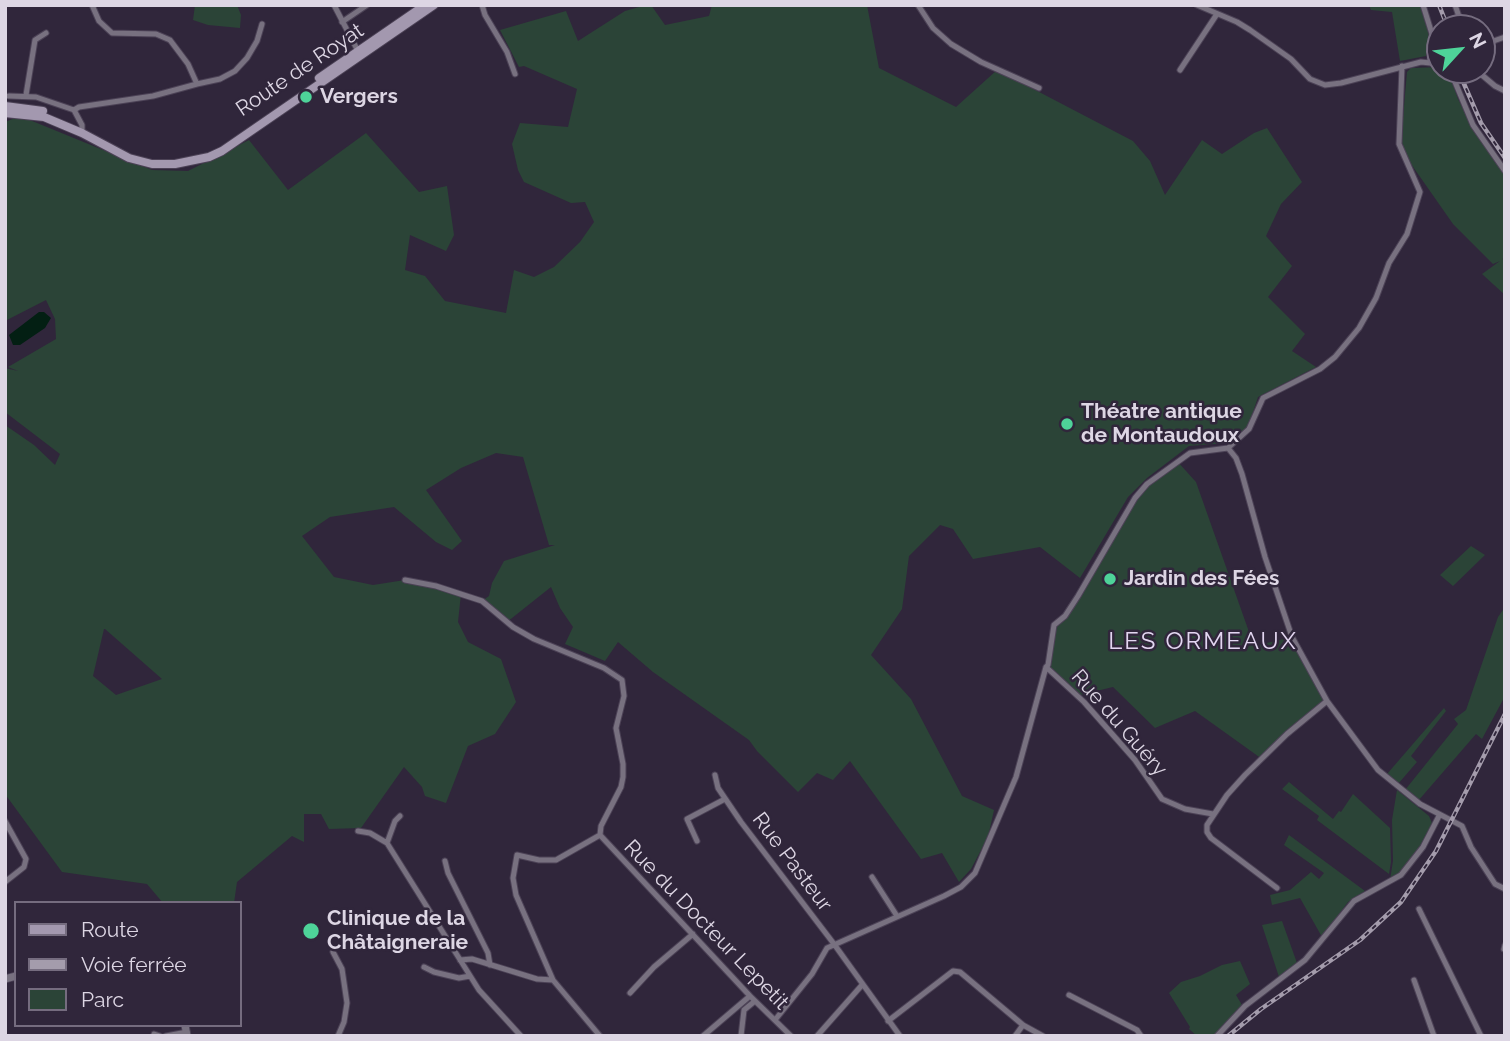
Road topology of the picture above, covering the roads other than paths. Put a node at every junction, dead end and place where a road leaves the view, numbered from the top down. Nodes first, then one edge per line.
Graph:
1 (92, 5) edge
2 (334, 5) edge
3 (367, 5) edge
4 (425, 5) edge
5 (434, 5) edge
6 (482, 5) edge
7 (918, 5) edge
8 (1197, 5) edge
9 (1217, 14) junction
10 (342, 22) junction
11 (262, 24) dead end
12 (46, 33) dead end
13 (360, 54) junction
14 (1426, 62) edge
15 (1402, 66) junction
16 (1180, 70) dead end
17 (515, 74) dead end
18 (197, 84) junction
19 (1456, 84) edge
20 (1039, 88) dead end
21 (26, 95) junction
22 (7, 96) edge
23 (8, 109) edge
24 (74, 110) junction
25 (82, 133) junction
26 (1505, 171) edge
27 (1228, 448) junction
28 (405, 580) dead end
29 (1046, 667) junction
30 (1327, 701) junction
31 (715, 775) dead end
32 (725, 799) junction
33 (1213, 814) junction
34 (400, 816) dead end
35 (1439, 816) junction
36 (5, 821) edge
37 (358, 831) dead end
38 (600, 835) junction
39 (697, 841) dead end
40 (387, 844) junction
41 (445, 861) dead end
42 (872, 877) dead end
43 (5, 882) edge
44 (1277, 888) dead end
45 (1505, 889) edge
46 (1419, 909) dead end
47 (897, 916) junction
48 (693, 934) junction
49 (834, 944) junction
50 (333, 952) dead end
51 (460, 960) junction
52 (490, 965) junction
53 (424, 967) dead end
54 (470, 976) junction
55 (553, 980) junction
56 (1414, 980) dead end
57 (862, 985) junction
58 (630, 993) dead end
59 (1069, 995) dead end
60 (753, 998) junction
61 (775, 1020) junction
62 (888, 1021) junction
63 (1023, 1025) junction
64 (186, 1031) edge
65 (166, 1036) edge
66 (338, 1036) edge
67 (521, 1036) edge
68 (600, 1036) edge
69 (703, 1036) edge
70 (741, 1036) edge
71 (791, 1036) edge
72 (817, 1036) edge
73 (900, 1036) edge
74 (1015, 1036) edge
75 (1043, 1036) edge
76 (1141, 1036) edge
77 (1217, 1036) edge
78 (1434, 1036) edge
79 (1481, 1036) edge

1 - 18 street
2 - 10 street
3 - 10 street
4 - 13 main road, Route de Royat
5 - 13 main road, Route de Royat
6 - 17 street
7 - 20 street
8 - 9 street
9 - 15 street
9 - 16 street
10 - 13 street
11 - 18 street
12 - 21 street
13 - 25 main road, Route de Royat
14 - 15 street
15 - 27 street
18 - 24 street
19 - 26 street
21 - 22 street
21 - 24 street
22 - 23 street
23 - 25 main road, Route de Royat
24 - 25 street
27 - 29 street
27 - 30 street
28 - 38 street
29 - 33 street, Rue du Guéry
29 - 47 street
30 - 33 street
30 - 35 street
31 - 32 street, Rue Pasteur
32 - 39 street
32 - 49 street, Rue Pasteur
33 - 44 street
34 - 40 street
35 - 45 street
35 - 77 street
36 - 43 street
37 - 40 street
38 - 48 street, Rue du Docteur Lepetit
38 - 55 street
40 - 51 street
41 - 52 street
42 - 47 street
46 - 79 street
47 - 49 street
48 - 58 street
48 - 60 street, Rue du Docteur Lepetit
49 - 57 street, Rue Pasteur
49 - 61 street
50 - 66 street
51 - 52 street
51 - 54 street
52 - 55 street
53 - 54 street
54 - 67 street
55 - 68 street
56 - 78 street
57 - 62 street, Rue Pasteur
57 - 72 street
59 - 76 street
60 - 61 street, Rue du Docteur Lepetit
60 - 69 street
60 - 70 street
61 - 71 street, Rue du Docteur Lepetit
62 - 63 street
62 - 73 street, Rue Pasteur
63 - 74 street
63 - 75 street
64 - 65 street

